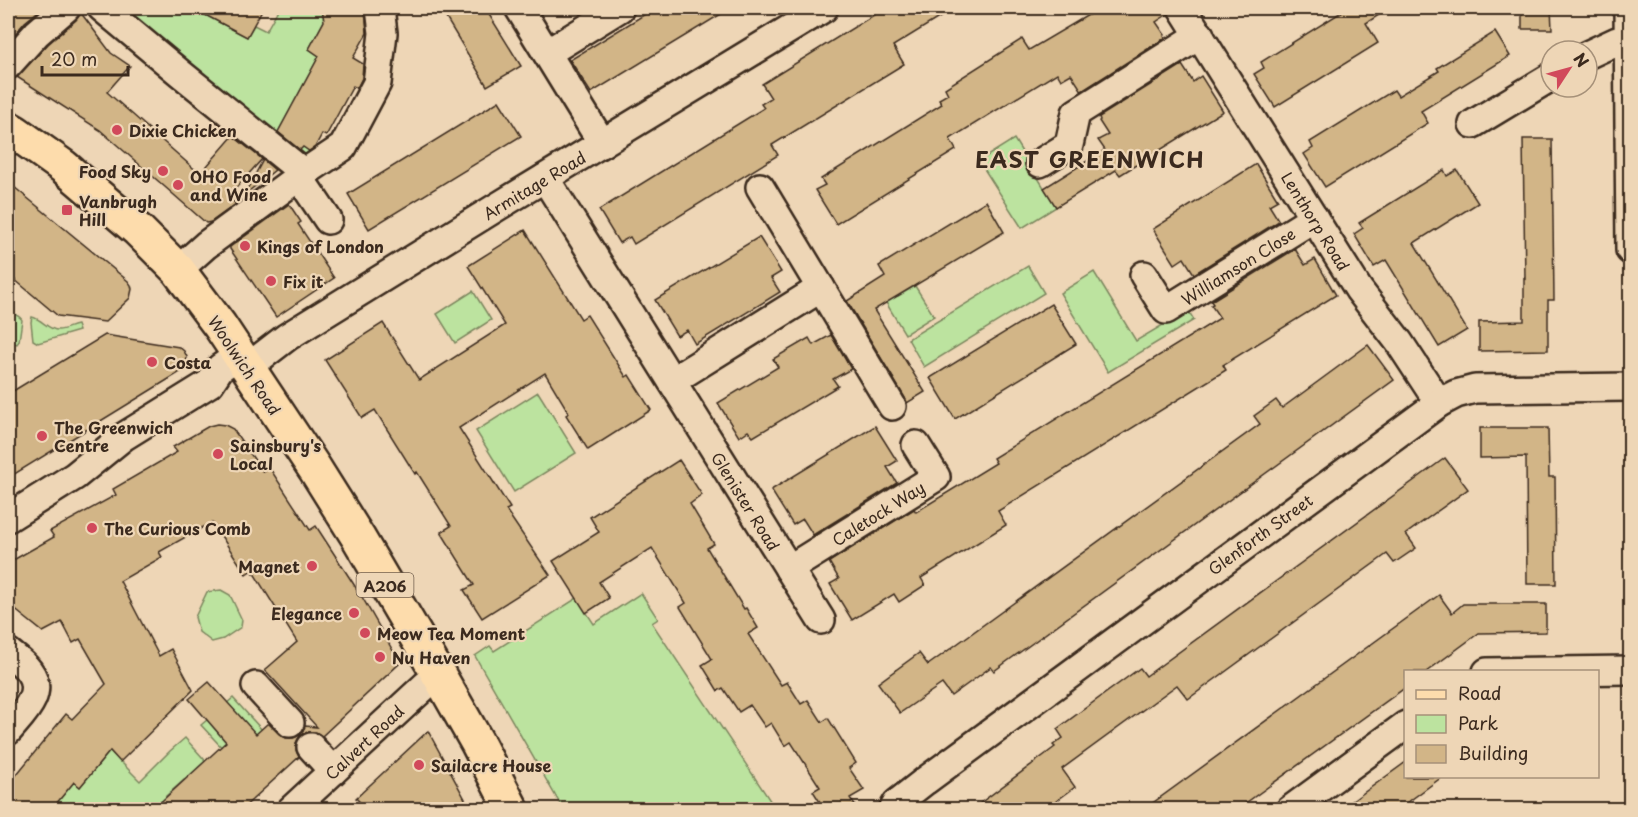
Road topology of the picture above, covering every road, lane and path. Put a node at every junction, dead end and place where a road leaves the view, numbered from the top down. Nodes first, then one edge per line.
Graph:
1 (66, 8) edge
2 (102, 8) edge
3 (380, 8) edge
4 (519, 8) edge
5 (621, 8) edge
6 (824, 8) edge
7 (1182, 8) edge
8 (1628, 8) edge
9 (1200, 35) junction
10 (1629, 39) junction
11 (1599, 49) edge
12 (547, 53) junction
13 (8, 65) edge
14 (1539, 84) edge
15 (1473, 124) dead end
16 (8, 128) edge
17 (602, 143) junction
18 (1040, 163) dead end
19 (302, 175) junction
20 (545, 178) junction
21 (760, 187) dead end
22 (1314, 218) junction
23 (328, 220) dead end
24 (1630, 250) edge
25 (178, 270) junction
26 (1144, 276) dead end
27 (821, 288) junction
28 (243, 361) junction
29 (672, 381) junction
30 (1630, 387) edge
31 (1439, 403) junction
32 (892, 406) dead end
33 (916, 445) dead end
34 (8, 518) edge
35 (789, 569) junction
36 (821, 620) dead end
37 (8, 652) edge
38 (1495, 670) edge
39 (1599, 670) edge
40 (1599, 670) edge
41 (1630, 670) edge
42 (440, 677) junction
43 (256, 686) dead end
44 (290, 723) dead end
45 (1404, 726) edge
46 (8, 731) edge
47 (311, 747) dead end
48 (333, 771) junction
49 (291, 810) edge
50 (512, 810) edge
51 (893, 810) edge
52 (1290, 810) edge

1 - 13 street
2 - 19 street
3 - 19 street
4 - 12 street
5 - 12 street
6 - 17 street, Armitage Road
7 - 9 street, Lenthorp Road
8 - 10 street
9 - 18 street
9 - 22 street, Lenthorp Road
10 - 11 street
10 - 24 street
12 - 17 street
14 - 15 street
16 - 25 main road, Woolwich Road / A206
17 - 20 street, Armitage Road
19 - 23 street
19 - 25 street
20 - 28 street, Armitage Road
20 - 29 street, Glenister Road
21 - 27 street
22 - 26 street, Williamson Close
22 - 31 street, Lenthorp Road
25 - 28 main road, Woolwich Road / A206
27 - 29 street
27 - 32 street
28 - 34 street, Armitage Road
28 - 42 main road, Woolwich Road / A206
29 - 35 street, Glenister Road
30 - 31 street, Glenforth Street
31 - 51 street, Glenforth Street
33 - 35 street, Caletock Way
35 - 36 street, Glenister Road
37 - 46 street
38 - 39 street
40 - 41 street
42 - 48 street, Calvert Road
42 - 50 main road, Woolwich Road / A206
43 - 44 street
45 - 52 street
47 - 48 street
48 - 49 street, Calvert Road

